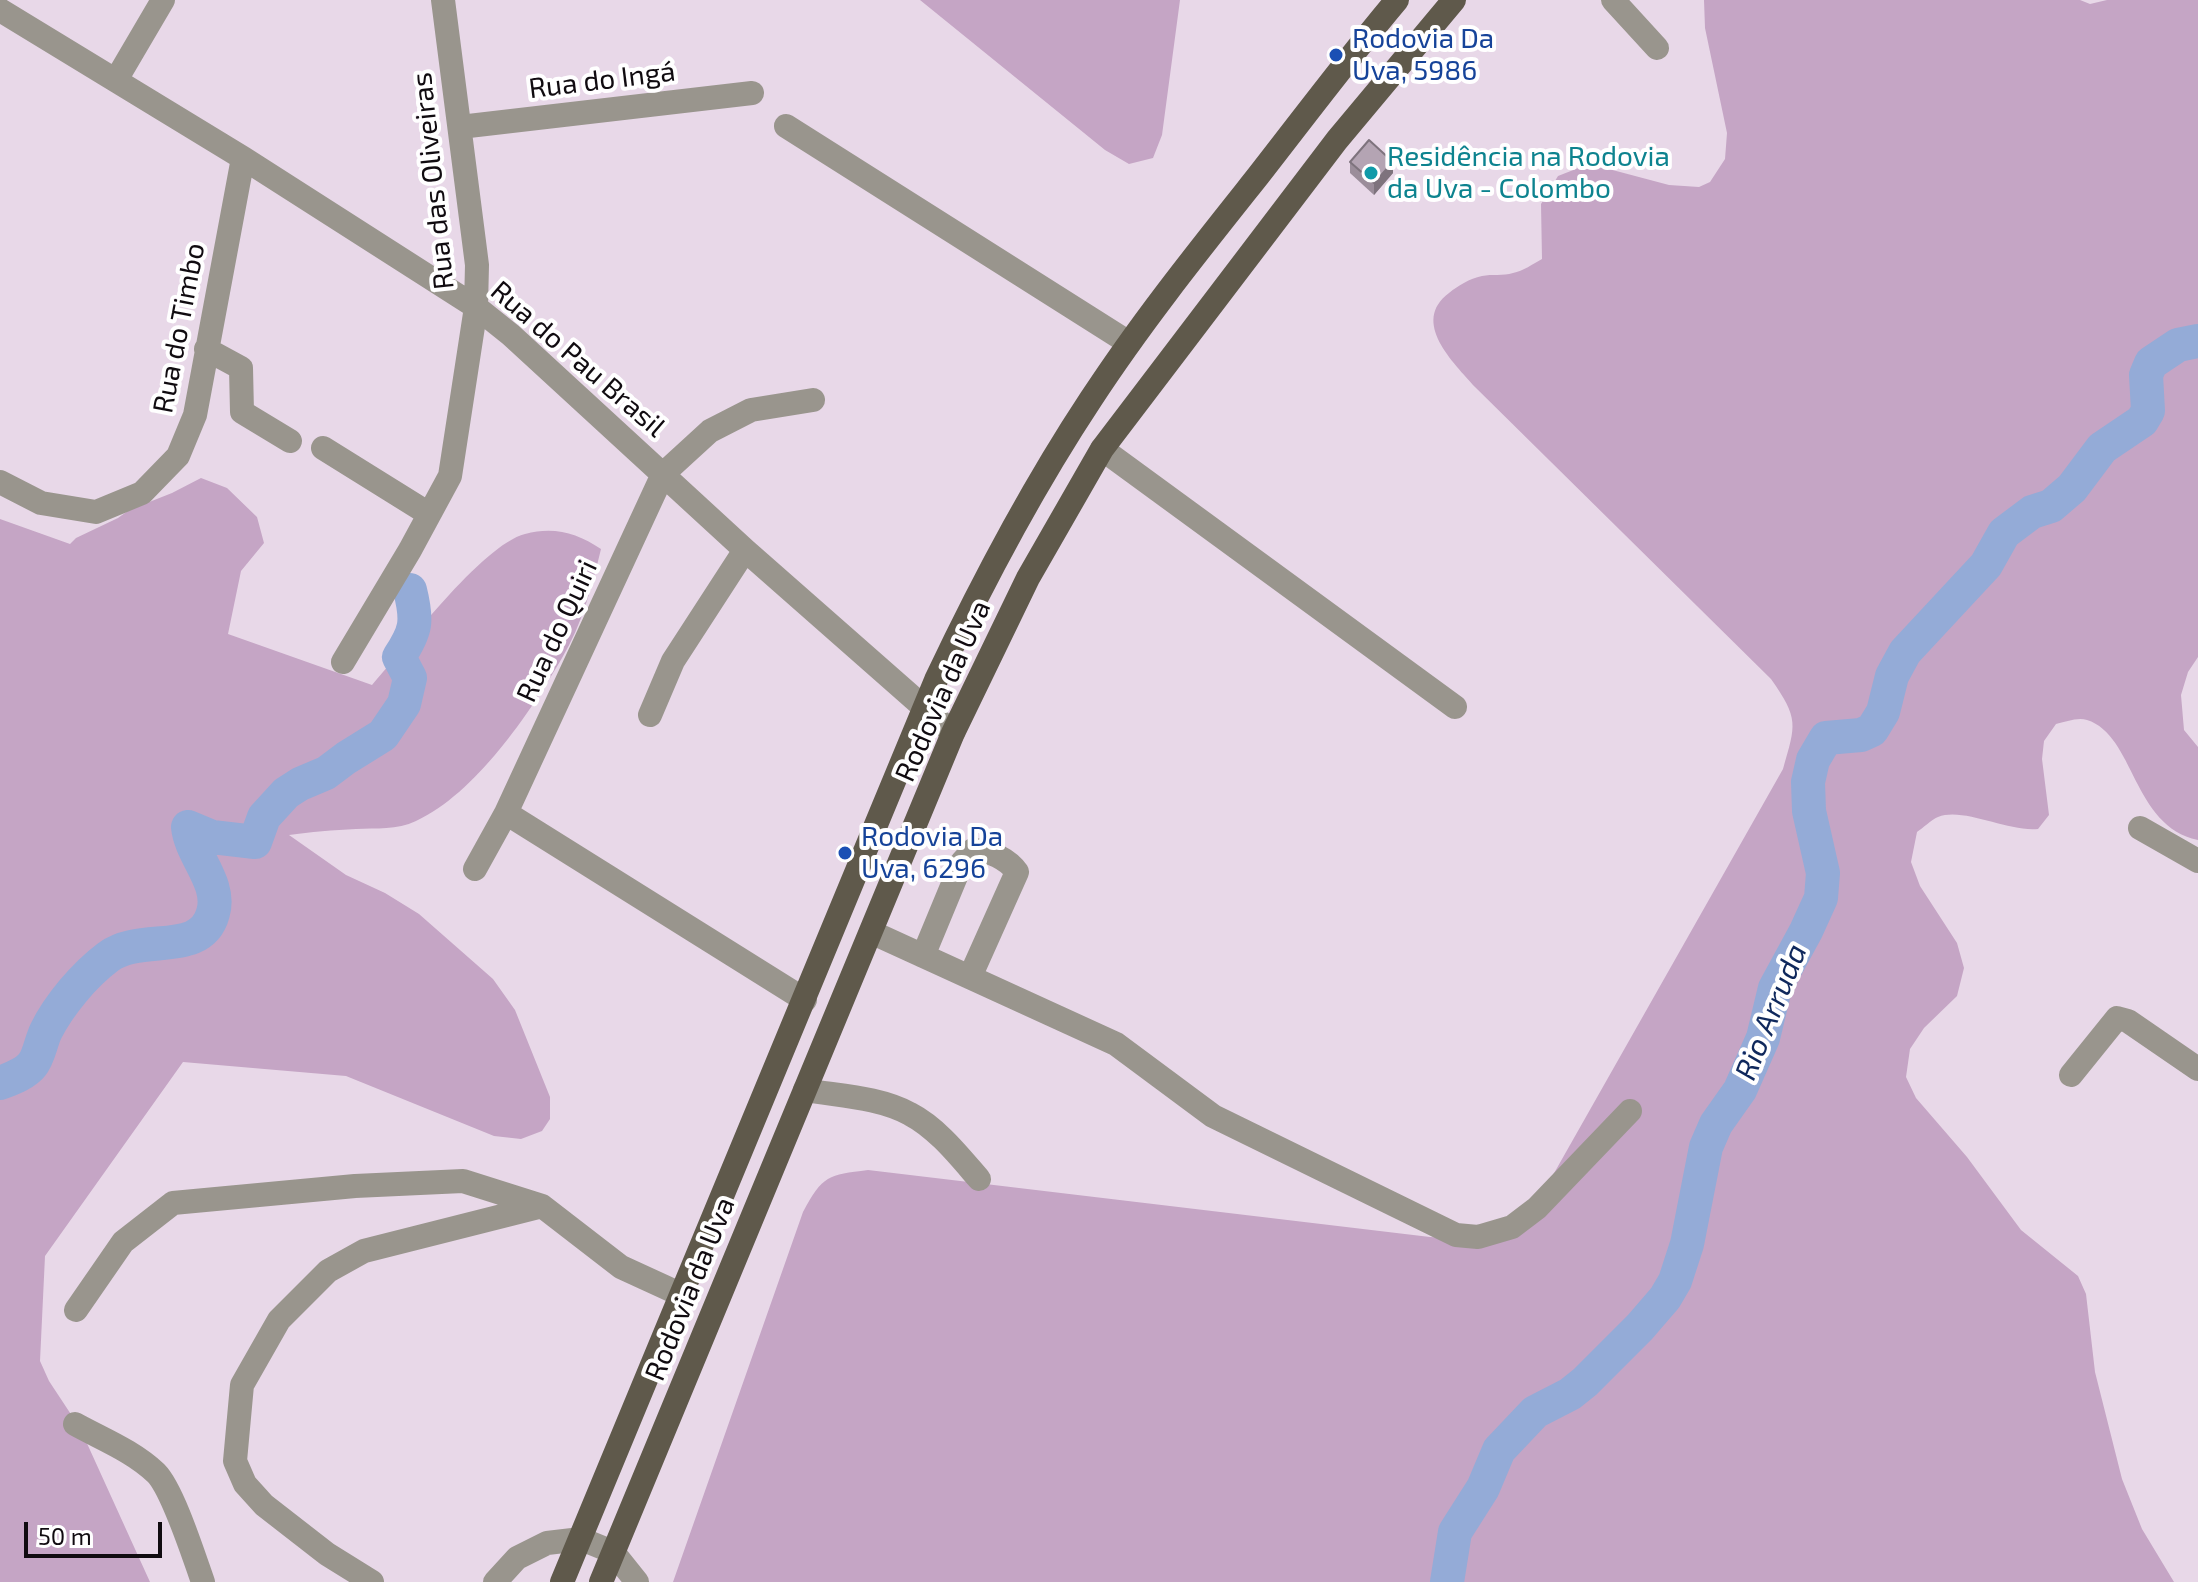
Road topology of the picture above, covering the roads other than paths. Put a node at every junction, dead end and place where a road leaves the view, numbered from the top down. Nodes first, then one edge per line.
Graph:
1 (163, 0) edge
2 (443, 0) edge
3 (1397, 0) edge
4 (1454, 0) edge
5 (1613, 0) edge
6 (0, 10) edge
7 (1657, 48) dead end
8 (116, 80) junction
9 (752, 93) dead end
10 (786, 126) dead end
11 (460, 127) junction
12 (243, 158) junction
13 (476, 307) junction
14 (1129, 343) junction
15 (206, 349) junction
16 (813, 400) dead end
17 (290, 441) dead end
18 (323, 448) dead end
19 (1102, 449) junction
20 (663, 474) junction
21 (0, 482) edge
22 (429, 514) junction
23 (745, 550) junction
24 (343, 662) dead end
25 (1455, 707) dead end
26 (925, 710) junction
27 (650, 715) dead end
28 (953, 733) junction
29 (506, 813) junction
30 (2140, 828) dead end
31 (2198, 861) edge
32 (475, 869) dead end
33 (871, 932) junction
34 (923, 956) junction
35 (970, 977) junction
36 (805, 1000) junction
37 (2198, 1069) edge
38 (2071, 1075) dead end
39 (805, 1090) junction
40 (1630, 1111) dead end
41 (979, 1179) dead end
42 (542, 1206) junction
43 (682, 1295) junction
44 (76, 1310) dead end
45 (75, 1424) dead end
46 (581, 1539) junction
47 (613, 1552) junction
48 (203, 1582) edge
49 (372, 1582) edge
50 (495, 1582) edge
51 (562, 1582) edge
52 (601, 1582) edge
53 (637, 1582) edge

1 - 8 street
2 - 11 street, Rua das Oliveiras
3 - 14 main road, Rodovia da Uva
4 - 19 main road, Rodovia da Uva
5 - 7 street
6 - 8 street, Rua do Pau Brasil
8 - 12 street, Rua do Pau Brasil
9 - 11 street, Rua do Ingá
10 - 14 street
11 - 13 street, Rua das Oliveiras
12 - 13 street, Rua do Pau Brasil
12 - 15 street, Rua do Timbo
13 - 20 street, Rua do Pau Brasil
13 - 22 street, Rua das Oliveiras
14 - 26 main road, Rodovia da Uva
15 - 17 street
15 - 21 street, Rua do Timbo
16 - 20 street
18 - 22 street
19 - 25 street
19 - 28 main road, Rodovia da Uva
20 - 23 street, Rua do Pau Brasil
20 - 29 street, Rua do Quiri
22 - 24 street, Rua das Oliveiras
23 - 26 street, Rua do Pau Brasil
23 - 27 street
26 - 28 street, Rua do Pau Brasil
26 - 36 main road, Rodovia da Uva
28 - 33 main road, Rodovia da Uva
29 - 32 street, Rua do Quiri
29 - 36 street
30 - 31 street
33 - 34 street
33 - 39 main road, Rodovia da Uva
34 - 35 street
34 - 35 street
35 - 40 street
36 - 43 main road, Rodovia da Uva
37 - 38 street
39 - 41 street
39 - 47 main road, Rodovia da Uva
42 - 43 street
42 - 44 street
42 - 49 street
43 - 46 main road, Rodovia da Uva
45 - 48 street
46 - 47 street
46 - 50 street
46 - 51 main road, Rodovia da Uva
47 - 52 main road, Rodovia da Uva
47 - 53 street

